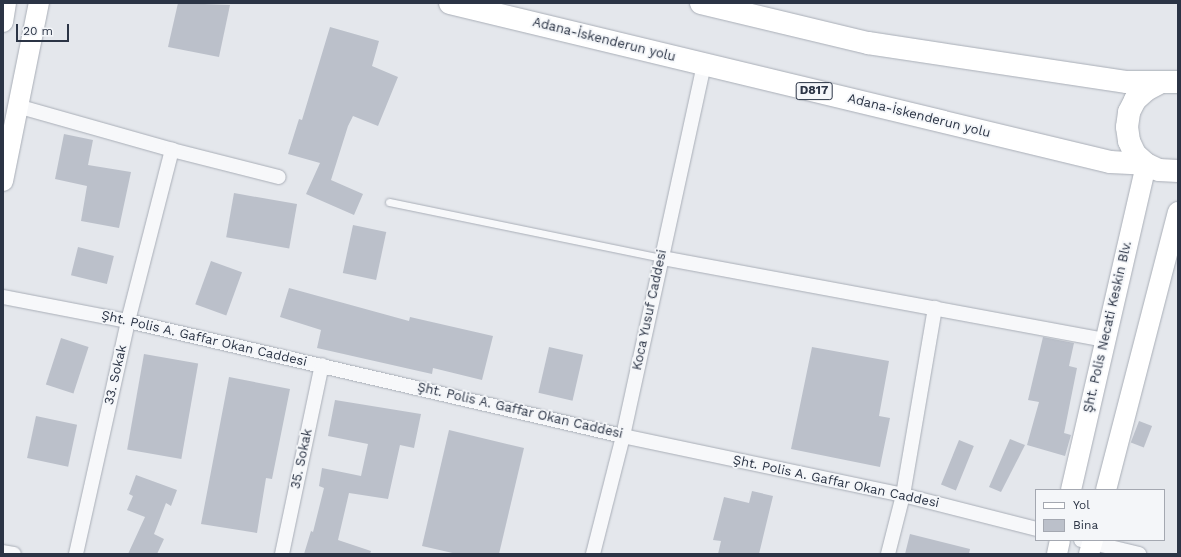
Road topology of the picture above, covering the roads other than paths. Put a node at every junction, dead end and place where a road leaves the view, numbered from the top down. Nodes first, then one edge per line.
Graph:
1 (6, 3) edge
2 (39, 3) edge
3 (450, 3) edge
4 (702, 3) edge
5 (3, 22) edge
6 (704, 64) junction
7 (1168, 82) edge
8 (17, 106) junction
9 (172, 150) junction
10 (1146, 164) junction
11 (1178, 172) edge
12 (279, 177) dead end
13 (3, 181) edge
14 (390, 202) dead end
15 (1178, 212) edge
16 (662, 258) junction
17 (3, 297) edge
18 (935, 308) junction
19 (128, 321) junction
20 (1106, 340) junction
21 (322, 365) junction
22 (623, 436) junction
23 (1071, 489) edge
24 (1106, 489) edge
25 (903, 495) junction
26 (1035, 528) edge
27 (1060, 541) edge
28 (1089, 544) edge
29 (3, 552) edge
30 (14, 554) edge
31 (76, 554) edge
32 (282, 554) edge
33 (593, 554) edge
34 (888, 554) edge
35 (1057, 554) edge
36 (1139, 554) edge

1 - 5 street
2 - 8 street
3 - 6 highway, Adana-İskenderun yolu / D817
4 - 7 highway
6 - 10 highway, Adana-İskenderun yolu / D817
6 - 16 street, Koca Yusuf Caddesi
7 - 10 highway
8 - 9 street
8 - 13 street
9 - 12 street
9 - 19 street, 33. Sokak
10 - 11 highway, Adana-İskenderun yolu / D817
10 - 20 street, Şht. Polis Necati Keskin Blv.
14 - 16 lane
15 - 24 street
16 - 18 street
16 - 22 street, Koca Yusuf Caddesi
17 - 19 street, Şht. Polis A. Gaffar Okan Caddesi
18 - 20 street
18 - 25 street
19 - 21 street, Şht. Polis A. Gaffar Okan Caddesi
19 - 31 street, 33. Sokak
20 - 23 street, Şht. Polis Necati Keskin Blv.
21 - 22 street, Şht. Polis A. Gaffar Okan Caddesi
21 - 32 street, 35. Sokak
22 - 25 street, Şht. Polis A. Gaffar Okan Caddesi
22 - 33 street, Koca Yusuf Caddesi
25 - 26 street, Şht. Polis A. Gaffar Okan Caddesi
25 - 34 street
27 - 35 street
28 - 36 street
29 - 30 street

